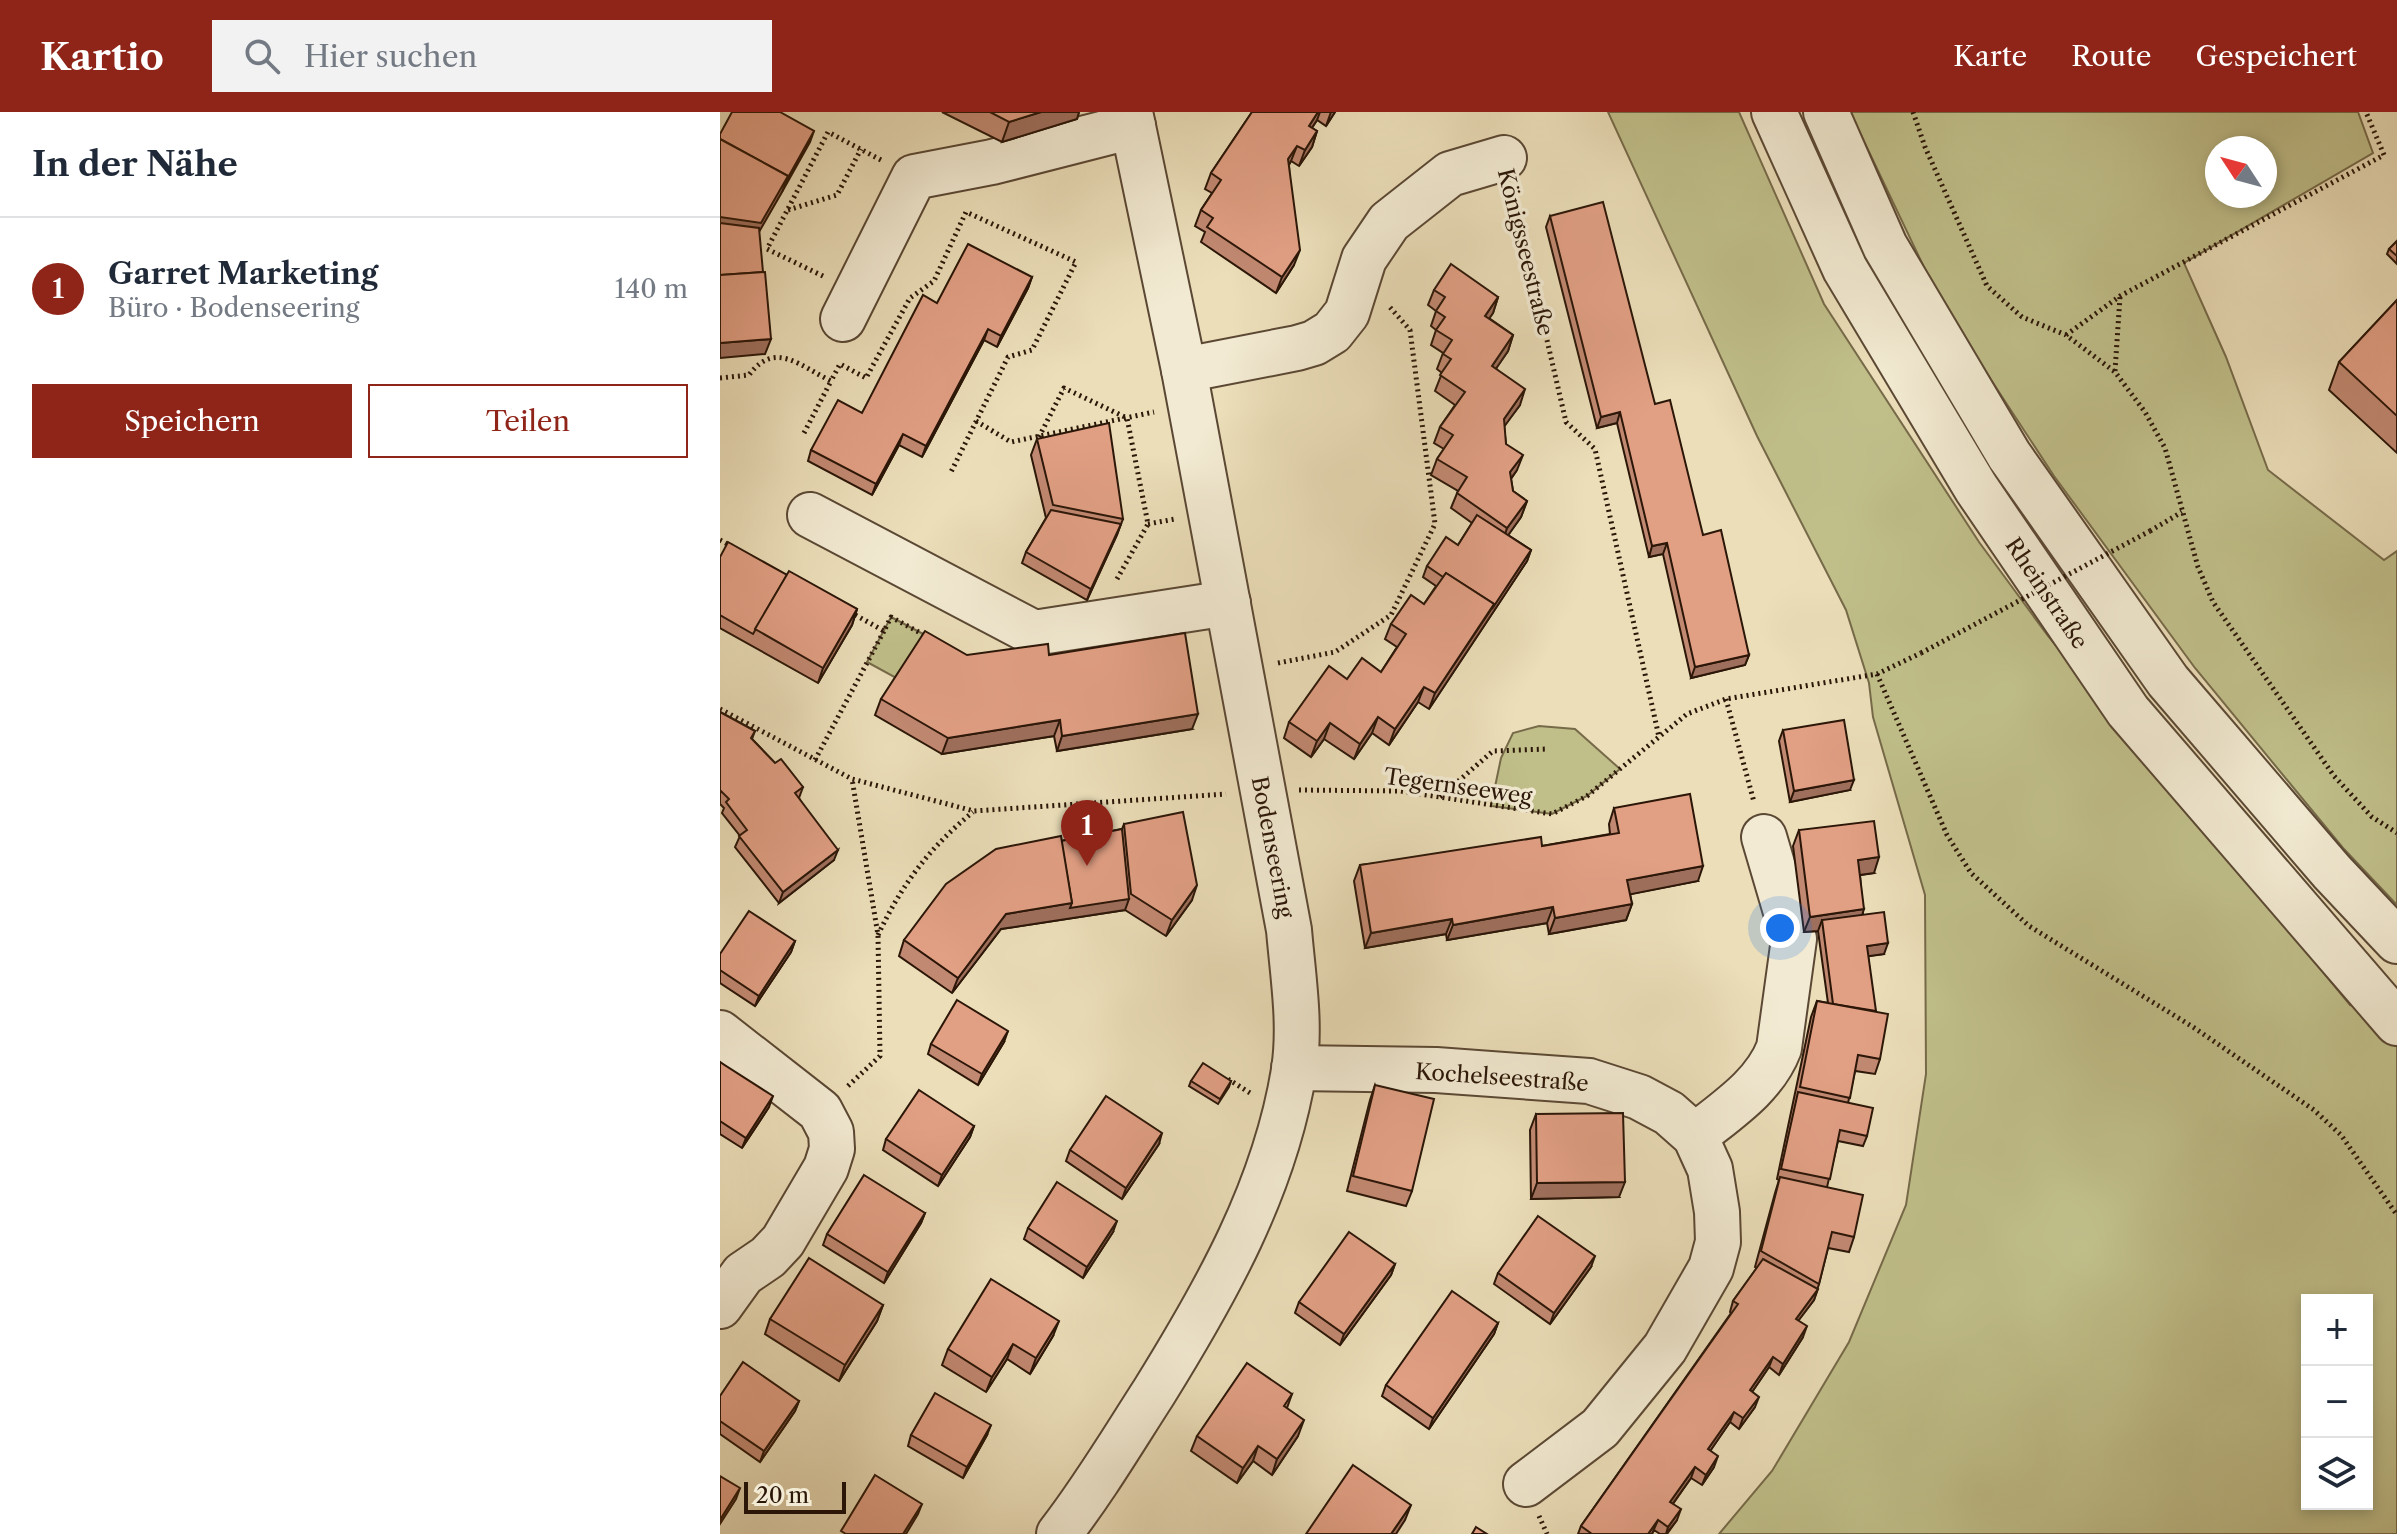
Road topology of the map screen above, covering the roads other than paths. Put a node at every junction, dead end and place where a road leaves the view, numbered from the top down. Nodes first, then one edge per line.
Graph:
1 (1774, 112) edge
2 (1826, 112) edge
3 (1132, 119) edge
4 (1504, 158) road end
5 (850, 305) road end
6 (1186, 387) junction
7 (810, 515) dead end
8 (1228, 603) junction
9 (1764, 837) road end
10 (2397, 941) edge
11 (2397, 1023) edge
12 (720, 1033) edge
13 (1294, 1068) junction
14 (1695, 1136) junction
15 (720, 1306) edge
16 (1526, 1484) dead end
17 (1059, 1534) edge

1 - 11 street, Rheinstraße
2 - 10 street
3 - 5 street
3 - 6 street, Bodenseering
4 - 6 street, Königsseestraße
6 - 8 street, Bodenseering
7 - 8 street
8 - 13 street, Bodenseering
9 - 14 street
12 - 15 street
13 - 14 street, Kochelseestraße
13 - 17 street, Bodenseering
14 - 16 street, Kochelseestraße

